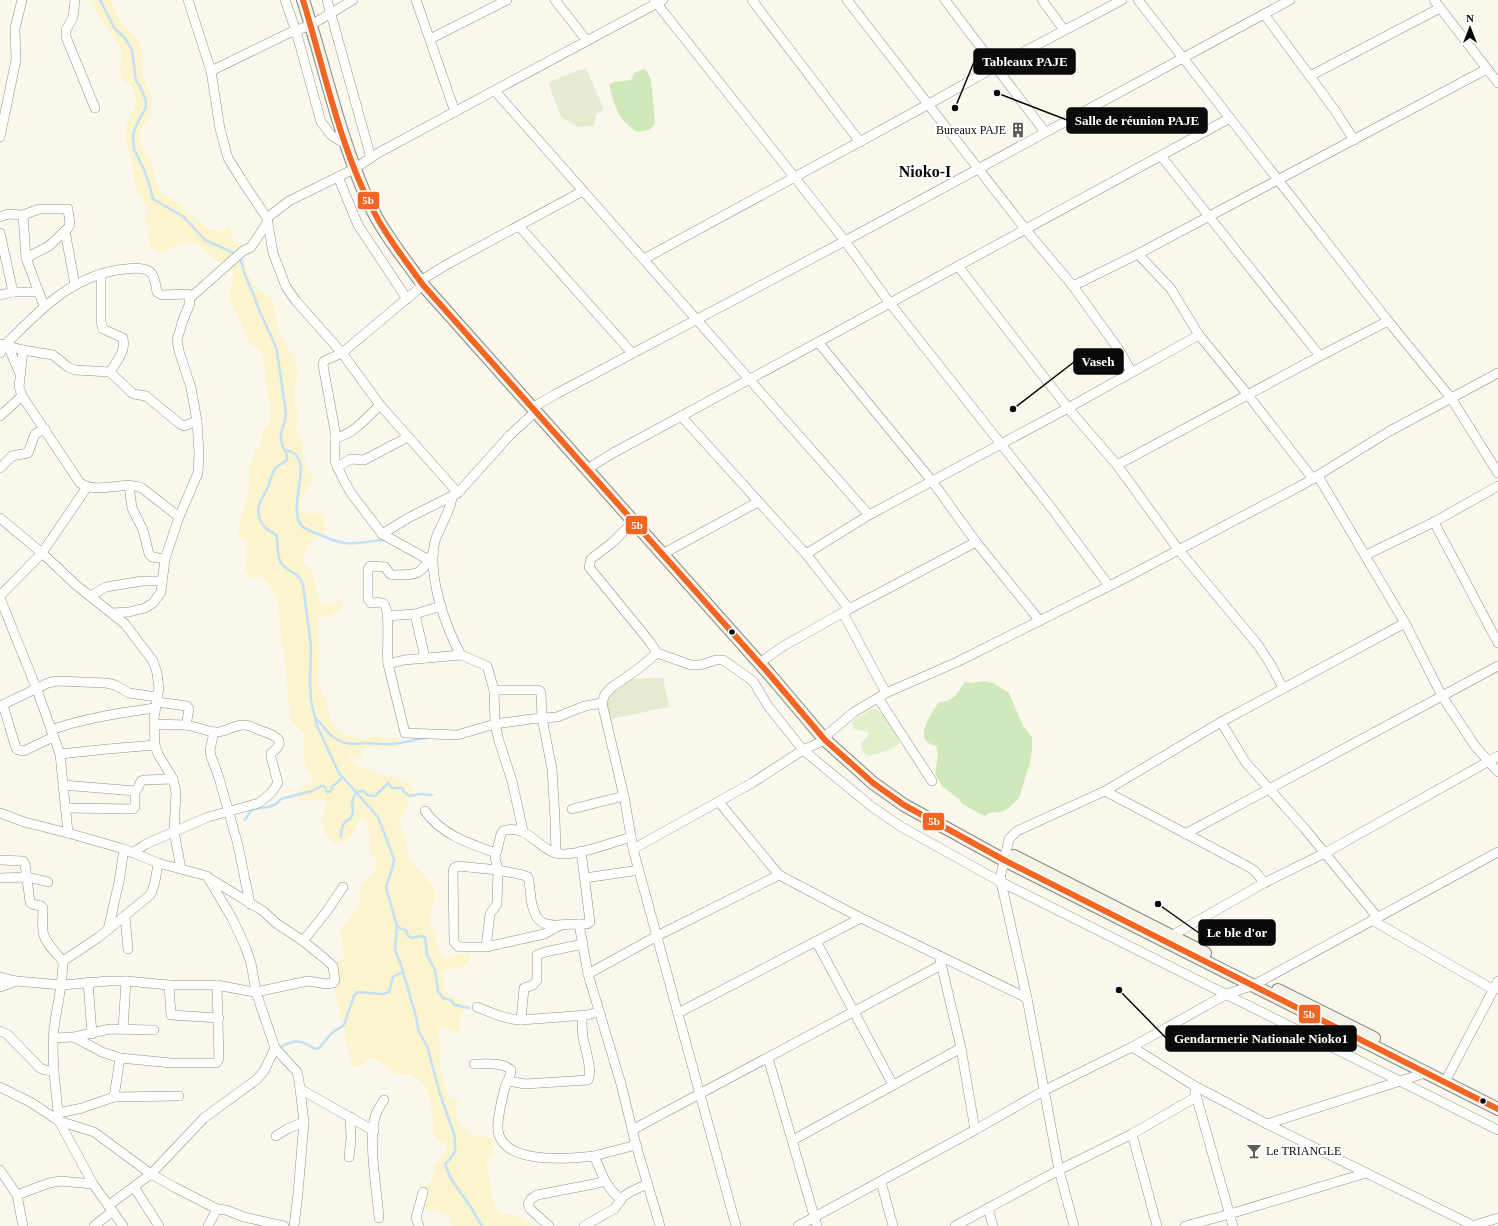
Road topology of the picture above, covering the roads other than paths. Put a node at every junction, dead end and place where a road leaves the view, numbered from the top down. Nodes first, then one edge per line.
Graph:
1 (22, 0) edge
2 (75, 0) edge
3 (188, 0) edge
4 (285, 0) edge
5 (303, 0) edge
6 (309, 0) edge
7 (327, 0) edge
8 (353, 0) edge
9 (416, 0) edge
10 (507, 0) edge
11 (555, 0) edge
12 (752, 0) edge
13 (847, 0) edge
14 (945, 0) edge
15 (1042, 0) edge
16 (1122, 0) edge
17 (1138, 0) edge
18 (1290, 0) edge
19 (1434, 0) edge
20 (658, 1) edge
21 (1440, 8) junction
22 (330, 12) junction
23 (1264, 14) junction
24 (313, 23) junction
25 (296, 30) junction
26 (1064, 30) junction
27 (430, 39) junction
28 (587, 41) junction
29 (1183, 58) junction
30 (995, 67) junction
31 (1487, 69) junction
32 (211, 71) junction
33 (1310, 76) junction
34 (1498, 83) edge
35 (495, 91) junction
36 (929, 104) junction
37 (95, 108) dead end
38 (455, 112) junction
39 (1230, 118) junction
40 (1045, 132) junction
41 (0, 137) edge
42 (1354, 140) junction
43 (860, 142) junction
44 (345, 144) junction
45 (1161, 156) junction
46 (371, 158) junction
47 (357, 167) junction
48 (978, 169) junction
49 (338, 177) junction
50 (795, 177) junction
51 (1279, 180) junction
52 (584, 191) junction
53 (23, 215) junction
54 (0, 217) edge
55 (1208, 217) junction
56 (267, 221) junction
57 (519, 226) junction
58 (1026, 230) junction
59 (66, 231) junction
60 (0, 233) edge
61 (845, 241) junction
62 (1138, 254) junction
63 (26, 258) junction
64 (644, 259) junction
65 (958, 266) junction
66 (101, 274) junction
67 (424, 282) junction
68 (75, 285) junction
69 (1073, 286) junction
70 (13, 292) junction
71 (38, 292) junction
72 (0, 295) edge
73 (190, 298) junction
74 (407, 299) junction
75 (889, 302) junction
76 (44, 306) junction
77 (696, 319) junction
78 (1388, 321) junction
79 (1199, 335) junction
80 (818, 342) junction
81 (3, 347) edge
82 (23, 350) junction
83 (632, 353) junction
84 (342, 354) junction
85 (1320, 356) junction
86 (1131, 371) junction
87 (110, 372) junction
88 (1498, 373) edge
89 (21, 374) junction
90 (749, 379) junction
91 (1248, 395) junction
92 (22, 396) junction
93 (1451, 398) junction
94 (380, 405) junction
95 (537, 408) junction
96 (1068, 408) junction
97 (0, 416) edge
98 (681, 416) junction
99 (197, 421) junction
100 (45, 429) junction
101 (408, 437) junction
102 (335, 438) junction
103 (1000, 444) junction
104 (592, 466) junction
105 (1117, 466) junction
106 (337, 467) junction
107 (0, 468) edge
108 (1498, 473) edge
109 (1315, 477) junction
110 (932, 481) junction
111 (129, 485) junction
112 (1498, 486) edge
113 (87, 487) junction
114 (455, 494) junction
115 (758, 502) junction
116 (869, 515) junction
117 (179, 517) junction
118 (0, 518) edge
119 (633, 522) junction
120 (1434, 522) junction
121 (382, 534) junction
122 (976, 542) junction
123 (1178, 550) junction
124 (668, 551) junction
125 (42, 554) junction
126 (806, 554) junction
127 (1366, 555) junction
128 (431, 557) junction
129 (165, 559) junction
130 (162, 581) junction
131 (1109, 586) junction
132 (90, 596) junction
133 (0, 597) edge
134 (441, 606) junction
135 (846, 611) junction
136 (112, 613) junction
137 (415, 614) junction
138 (387, 616) junction
139 (1040, 621) junction
140 (1405, 623) junction
141 (1498, 643) edge
142 (657, 653) junction
143 (461, 655) junction
144 (425, 658) junction
145 (765, 659) junction
146 (388, 664) junction
147 (1498, 666) edge
148 (1283, 688) junction
149 (37, 690) junction
150 (494, 690) junction
151 (886, 693) junction
152 (1442, 696) junction
153 (878, 698) junction
154 (156, 702) junction
155 (602, 703) junction
156 (2, 706) edge
157 (542, 718) junction
158 (1221, 722) junction
159 (154, 724) junction
160 (495, 724) junction
161 (186, 725) junction
162 (214, 732) junction
163 (52, 733) junction
164 (827, 736) junction
165 (155, 745) junction
166 (803, 750) junction
167 (60, 754) junction
168 (1498, 756) edge
169 (1488, 760) junction
170 (1498, 772) edge
171 (173, 779) junction
172 (932, 781) dead end
173 (63, 785) junction
174 (1268, 789) junction
175 (135, 791) junction
176 (1105, 791) junction
177 (624, 796) junction
178 (719, 802) junction
179 (66, 808) junction
180 (572, 809) dead end
181 (425, 811) dead end
182 (228, 812) junction
183 (0, 813) edge
184 (174, 831) junction
185 (523, 831) junction
186 (68, 833) junction
187 (1185, 834) junction
188 (631, 837) junction
189 (633, 849) junction
190 (128, 851) junction
191 (581, 851) junction
192 (1498, 852) edge
193 (496, 853) junction
194 (556, 853) junction
195 (1325, 853) junction
196 (1005, 856) junction
197 (0, 860) edge
198 (158, 863) junction
199 (181, 869) junction
200 (498, 870) junction
201 (639, 870) junction
202 (779, 875) junction
203 (207, 876) junction
204 (28, 877) junction
205 (0, 878) edge
206 (584, 878) junction
207 (48, 882) dead end
208 (1001, 882) junction
209 (1264, 883) junction
210 (343, 887) dead end
211 (250, 904) junction
212 (125, 916) junction
213 (861, 918) junction
214 (1375, 919) junction
215 (579, 924) junction
216 (561, 925) junction
217 (108, 930) junction
218 (657, 936) junction
219 (1171, 936) junction
220 (303, 940) junction
221 (816, 941) junction
222 (583, 944) junction
223 (486, 947) junction
224 (128, 949) dead end
225 (63, 960) junction
226 (940, 960) junction
227 (588, 974) junction
228 (0, 977) edge
229 (16, 981) junction
230 (126, 981) junction
231 (88, 982) junction
232 (1256, 984) junction
233 (62, 985) junction
234 (169, 985) junction
235 (217, 985) junction
236 (1496, 985) edge
237 (0, 987) edge
238 (256, 992) junction
239 (1226, 994) junction
240 (1027, 998) junction
241 (477, 1007) dead end
242 (598, 1012) junction
243 (852, 1012) junction
244 (678, 1013) junction
245 (582, 1015) junction
246 (219, 1018) junction
247 (521, 1020) junction
248 (123, 1029) junction
249 (154, 1030) dead end
250 (0, 1031) edge
251 (92, 1034) junction
252 (74, 1037) junction
253 (54, 1038) junction
254 (1132, 1047) junction
255 (275, 1048) junction
256 (960, 1048) junction
257 (120, 1058) junction
258 (768, 1058) junction
259 (474, 1064) dead end
260 (54, 1071) junction
261 (1426, 1073) junction
262 (1448, 1076) junction
263 (508, 1081) junction
264 (1400, 1081) junction
265 (893, 1085) junction
266 (1192, 1085) junction
267 (0, 1087) edge
268 (300, 1089) junction
269 (1045, 1090) junction
270 (700, 1094) junction
271 (179, 1096) dead end
272 (114, 1097) junction
273 (1196, 1097) junction
274 (384, 1100) dead end
275 (1498, 1102) edge
276 (1498, 1109) edge
277 (59, 1117) junction
278 (350, 1117) junction
279 (304, 1122) junction
280 (1267, 1124) junction
281 (632, 1130) junction
282 (976, 1130) junction
283 (1498, 1130) edge
284 (374, 1131) junction
285 (1132, 1134) junction
286 (276, 1136) dead end
287 (792, 1140) junction
288 (636, 1145) junction
289 (594, 1156) junction
290 (349, 1157) dead end
291 (0, 1170) edge
292 (1059, 1170) junction
293 (1366, 1173) junction
294 (151, 1174) junction
295 (605, 1181) junction
296 (881, 1182) junction
297 (93, 1184) junction
298 (647, 1184) junction
299 (134, 1187) junction
300 (423, 1192) dead end
301 (17, 1195) junction
302 (621, 1200) junction
303 (111, 1208) junction
304 (988, 1208) junction
305 (217, 1209) junction
306 (1230, 1214) junction
307 (379, 1218) dead end
308 (1498, 1218) edge
309 (598, 1222) edge
310 (816, 1222) edge
311 (23, 1226) edge
312 (94, 1226) edge
313 (123, 1226) edge
314 (159, 1226) edge
315 (208, 1226) edge
316 (284, 1226) edge
317 (294, 1226) edge
318 (419, 1226) edge
319 (549, 1226) edge
320 (584, 1226) edge
321 (660, 1226) edge
322 (736, 1226) edge
323 (798, 1226) edge
324 (893, 1226) edge
325 (955, 1226) edge
326 (993, 1226) edge
327 (1074, 1226) edge
328 (1157, 1226) edge
329 (1185, 1226) edge
330 (1233, 1226) edge
331 (1473, 1226) edge

1 - 41 street
2 - 37 street
3 - 32 street
4 - 25 street
5 - 24 street
6 - 24 street
7 - 22 street
8 - 22 street
9 - 27 street
10 - 27 street
11 - 28 street
12 - 43 street
13 - 36 street
14 - 30 street
15 - 26 street
16 - 26 street
17 - 29 street
18 - 23 street
19 - 21 street
20 - 28 street
20 - 50 street
21 - 31 street
21 - 33 street
22 - 24 street
22 - 46 street
23 - 29 street
23 - 33 street
24 - 25 street
24 - 44 street
24 - 47 street
25 - 32 street
25 - 44 street
26 - 30 street
27 - 38 street
28 - 35 street
29 - 39 street
29 - 40 street
30 - 36 street
30 - 40 street
31 - 34 street
31 - 42 street
32 - 56 street
33 - 42 street
35 - 38 street
35 - 52 street
36 - 43 street
36 - 48 street
38 - 46 street
39 - 45 street
39 - 51 street
40 - 48 street
42 - 51 street
43 - 50 street
44 - 47 street
45 - 55 street
45 - 58 street
46 - 47 street
47 - 49 street
47 - 67 street
48 - 58 street
48 - 61 street
49 - 56 street
49 - 74 street
50 - 61 street
50 - 64 street
51 - 55 street
51 - 78 street
52 - 57 street
52 - 64 street
53 - 54 street
53 - 59 street
53 - 63 street
55 - 62 street
55 - 85 street
56 - 73 street
56 - 84 street
57 - 67 street
57 - 83 street
58 - 65 street
58 - 69 street
59 - 63 street
59 - 68 street
60 - 70 street
61 - 75 street
61 - 77 street
62 - 69 street
62 - 79 street
63 - 71 street
64 - 77 street
65 - 75 street
65 - 96 street
66 - 68 street
66 - 73 street
66 - 87 street
67 - 74 street
67 - 95 street
68 - 76 street
69 - 86 street
70 - 71 street
70 - 72 street
71 - 76 street
73 - 99 street
74 - 84 street
75 - 80 street
75 - 103 street
76 - 81 street
77 - 83 street
77 - 90 street
78 - 85 street
78 - 93 street
79 - 86 street
79 - 91 street
80 - 90 street
80 - 110 street
81 - 82 street
81 - 89 street
82 - 87 street
82 - 89 street
83 - 95 street
84 - 94 street
84 - 102 street
85 - 91 street
86 - 96 street
87 - 99 street
88 - 93 street
89 - 92 street
90 - 98 street
90 - 116 street
91 - 105 street
91 - 109 street
92 - 97 street
92 - 100 street
93 - 108 street
93 - 109 street
94 - 101 street
94 - 102 street
95 - 104 street
95 - 114 street
95 - 119 street
96 - 103 street
96 - 105 street
98 - 104 street
98 - 115 street
99 - 117 street
100 - 107 street
100 - 113 street
101 - 106 street
101 - 114 street
102 - 106 street
103 - 110 street
103 - 131 street
104 - 124 street
105 - 123 street
106 - 121 street
109 - 123 street
109 - 127 street
110 - 116 street
110 - 122 street
111 - 113 street
111 - 117 street
111 - 129 street
112 - 120 street
113 - 125 street
114 - 121 street
114 - 128 street
115 - 124 street
115 - 126 street
116 - 126 street
117 - 129 street
118 - 125 street
119 - 142 street
119 - 164 street
120 - 127 street
120 - 141 street
121 - 128 street
122 - 135 street
122 - 139 street
123 - 131 street
123 - 148 street
124 - 145 street
125 - 132 street
125 - 133 street
126 - 135 street
127 - 140 street
128 - 134 street
128 - 138 street
129 - 130 street
130 - 132 street
130 - 136 street
131 - 139 street
132 - 136 street
133 - 149 street
134 - 137 street
134 - 143 street
135 - 145 street
135 - 151 street
136 - 154 street
137 - 138 street
137 - 144 street
138 - 146 street
139 - 151 street
140 - 148 street
140 - 152 street
142 - 155 street
142 - 166 street
143 - 144 street
143 - 150 street
144 - 146 street
145 - 164 street
146 - 160 street
147 - 152 street
148 - 158 street
149 - 154 street
149 - 156 street
149 - 163 street
150 - 157 street
150 - 160 street
151 - 153 street
152 - 169 street
152 - 174 street
153 - 164 street
153 - 172 street
154 - 159 street
154 - 161 street
154 - 163 street
155 - 157 street
155 - 177 street
156 - 163 street
157 - 160 street
157 - 194 street
158 - 174 street
158 - 176 street
159 - 161 street
159 - 165 street
160 - 185 street
161 - 162 street
162 - 182 street
162 - 182 street
163 - 167 street
164 - 166 street
164 - 196 street
165 - 167 street
165 - 171 street
166 - 178 street
166 - 208 street
167 - 173 street
168 - 169 street
169 - 170 street
169 - 195 street
171 - 175 street
171 - 184 street
173 - 175 street
173 - 179 street
174 - 187 street
174 - 195 street
175 - 179 street
176 - 187 street
176 - 196 street
177 - 180 street
177 - 188 street
178 - 189 street
178 - 202 street
179 - 186 street
181 - 193 street
182 - 184 street
182 - 211 street
183 - 186 street
184 - 190 street
184 - 199 street
185 - 193 street
185 - 194 street
186 - 190 street
187 - 209 street
188 - 189 street
188 - 191 street
189 - 201 street
190 - 198 street
190 - 217 street
191 - 194 street
191 - 206 street
192 - 214 street
193 - 200 street
195 - 209 street
195 - 214 street
196 - 208 street
196 - 219 street
196 - 232 street
197 - 204 street
198 - 199 street
198 - 212 street
199 - 203 street
200 - 216 street
200 - 223 street
200 - 223 street
201 - 206 street
201 - 218 street
202 - 213 street
202 - 218 street
203 - 211 street
203 - 238 street
204 - 205 street
204 - 207 street
204 - 225 street
206 - 215 street
208 - 239 street
208 - 240 street
209 - 219 street
210 - 220 street
211 - 220 street
212 - 217 street
212 - 224 street
213 - 221 street
213 - 226 street
214 - 232 street
214 - 236 street
215 - 216 street
215 - 222 street
216 - 223 street
217 - 225 street
218 - 227 street
218 - 244 street
219 - 232 street
220 - 238 street
221 - 243 street
221 - 244 street
222 - 227 street
222 - 247 street
225 - 233 street
226 - 240 street
226 - 243 street
226 - 256 street
227 - 242 street
228 - 229 street
229 - 233 street
229 - 237 street
230 - 231 street
230 - 234 street
230 - 248 street
231 - 233 street
231 - 251 street
232 - 239 street
232 - 261 street
232 - 262 street
233 - 253 street
234 - 235 street
234 - 246 street
235 - 238 street
235 - 246 street
236 - 262 street
238 - 255 street
239 - 254 street
239 - 264 street
240 - 269 street
241 - 247 street
242 - 245 street
242 - 281 street
243 - 258 street
243 - 265 street
244 - 270 street
245 - 247 street
245 - 263 street
246 - 257 street
248 - 249 street
248 - 251 street
250 - 260 street
251 - 252 street
252 - 253 street
252 - 257 street
253 - 260 street
254 - 266 street
254 - 269 street
255 - 268 street
255 - 294 street
256 - 265 street
256 - 282 street
257 - 272 street
258 - 270 street
258 - 287 street
259 - 263 street
260 - 277 street
261 - 264 street
261 - 276 street
262 - 275 street
263 - 289 street
264 - 280 street
264 - 283 street
265 - 287 street
266 - 273 street
266 - 280 street
267 - 277 street
268 - 278 street
268 - 279 street
269 - 282 street
269 - 292 street
270 - 281 street
270 - 322 street
271 - 272 street
272 - 277 street
273 - 285 street
273 - 306 street
274 - 284 street
277 - 294 street
277 - 297 street
278 - 284 street
278 - 290 street
279 - 286 street
279 - 317 street
280 - 293 street
281 - 288 street
282 - 296 street
284 - 307 street
285 - 292 street
285 - 328 street
287 - 310 street
288 - 289 street
288 - 298 street
289 - 295 street
291 - 301 street
292 - 304 street
292 - 327 street
293 - 306 street
293 - 331 street
294 - 299 street
294 - 305 street
295 - 302 street
295 - 319 street
296 - 310 street
296 - 324 street
297 - 301 street
297 - 303 street
298 - 302 street
298 - 321 street
299 - 303 street
299 - 314 street
300 - 318 street
301 - 311 street
302 - 309 street
303 - 312 street
303 - 313 street
304 - 325 street
304 - 326 street
305 - 315 street
305 - 316 street
306 - 329 street
306 - 330 street
308 - 331 street
309 - 320 street
310 - 323 street

